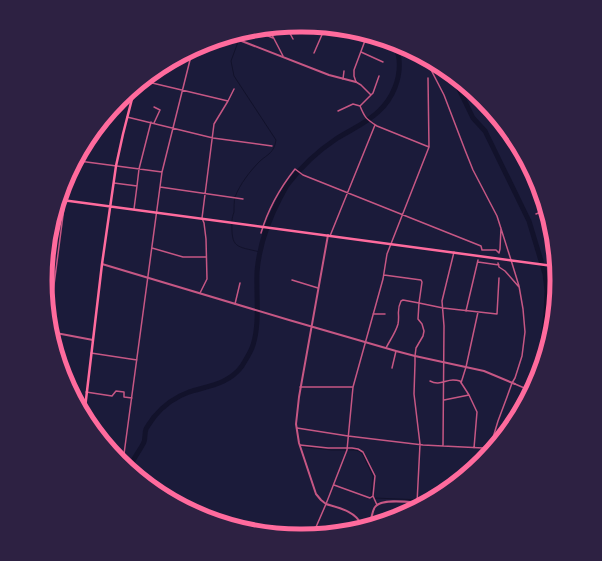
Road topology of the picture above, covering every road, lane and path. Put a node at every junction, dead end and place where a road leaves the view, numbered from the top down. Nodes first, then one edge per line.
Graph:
1 (290, 33) edge
2 (323, 33) edge
3 (271, 34) edge
4 (265, 35) edge
5 (273, 38) junction
6 (293, 39) dead end
7 (238, 40) edge
8 (365, 40) edge
9 (361, 52) junction
10 (314, 53) dead end
11 (283, 57) junction
12 (190, 58) edge
13 (383, 62) dead end
14 (430, 68) edge
15 (344, 70) dead end
16 (379, 76) dead end
17 (428, 78) dead end
18 (343, 79) junction
19 (356, 82) junction
20 (151, 83) edge
21 (234, 89) dead end
22 (182, 90) junction
23 (370, 95) junction
24 (132, 99) edge
25 (228, 101) junction
26 (360, 106) junction
27 (154, 107) dead end
28 (338, 111) dead end
29 (127, 117) junction
30 (151, 122) junction
31 (154, 123) junction
32 (375, 125) junction
33 (173, 128) junction
34 (213, 138) junction
35 (272, 146) dead end
36 (429, 147) junction
37 (83, 162) edge
38 (116, 166) junction
39 (139, 169) junction
40 (162, 172) junction
41 (114, 183) junction
42 (137, 186) junction
43 (160, 187) junction
44 (348, 193) junction
45 (205, 194) junction
46 (243, 199) dead end
47 (66, 200) edge
48 (64, 207) edge
49 (110, 207) junction
50 (134, 209) junction
51 (157, 212) junction
52 (540, 212) edge
53 (402, 214) junction
54 (536, 214) dead end
55 (202, 218) junction
56 (263, 226) junction
57 (501, 228) junction
58 (261, 233) dead end
59 (329, 235) junction
60 (390, 244) junction
61 (152, 248) junction
62 (454, 252) junction
63 (206, 257) junction
64 (513, 260) junction
65 (102, 264) junction
66 (549, 265) edge
67 (383, 275) junction
68 (148, 277) junction
69 (499, 278) dead end
70 (292, 280) dead end
71 (240, 283) dead end
72 (519, 287) junction
73 (318, 288) junction
74 (200, 293) junction
75 (53, 294) edge
76 (419, 303) junction
77 (235, 304) junction
78 (443, 308) junction
79 (466, 311) junction
80 (478, 312) junction
81 (373, 314) junction
82 (385, 314) dead end
83 (311, 326) junction
84 (58, 333) edge
85 (93, 340) junction
86 (365, 342) junction
87 (386, 348) junction
88 (396, 351) junction
89 (91, 353) junction
90 (415, 356) junction
91 (137, 360) junction
92 (443, 362) junction
93 (466, 367) junction
94 (392, 368) dead end
95 (430, 381) dead end
96 (444, 382) junction
97 (461, 383) junction
98 (512, 383) junction
99 (515, 384) joint
100 (300, 387) junction
101 (353, 387) junction
102 (525, 388) edge
103 (86, 392) junction
104 (469, 395) junction
105 (132, 398) junction
106 (444, 400) junction
107 (85, 404) edge
108 (297, 428) junction
109 (348, 436) junction
110 (493, 438) edge
111 (420, 444) junction
112 (300, 445) junction
113 (443, 445) junction
114 (474, 448) junction
115 (347, 449) junction
116 (483, 449) edge
117 (122, 453) edge
118 (334, 485) junction
119 (373, 496) junction
120 (418, 499) edge
121 (412, 503) edge
122 (326, 504) junction
123 (377, 505) junction
124 (371, 519) edge
125 (359, 522) edge
126 (316, 528) edge

1 - 6 street
2 - 10 street
3 - 5 street
4 - 5 street
5 - 11 street
7 - 11 street
8 - 9 street
9 - 13 street
9 - 19 street
11 - 18 street
12 - 22 street
14 - 57 street
15 - 18 street
16 - 23 street
17 - 36 street
18 - 19 street
19 - 23 street
20 - 22 street
21 - 25 street
22 - 25 street
22 - 33 street
23 - 26 street
24 - 29 main road
25 - 34 street
26 - 28 street
26 - 32 street
27 - 31 street
29 - 30 street
29 - 38 main road
30 - 31 street
30 - 39 street
31 - 33 street
32 - 36 street
32 - 44 street
33 - 34 street
33 - 40 street
34 - 35 street
34 - 45 street
36 - 53 street
37 - 38 street
38 - 39 street
38 - 41 main road
39 - 40 street
39 - 42 street
40 - 43 street
41 - 42 street
41 - 49 main road
42 - 50 street
43 - 45 street
43 - 51 street
44 - 53 street
44 - 56 street
44 - 59 street
45 - 46 street
45 - 55 street
47 - 49 main road
48 - 75 street
49 - 50 main road
49 - 65 main road
50 - 51 main road
51 - 55 main road
51 - 61 street
52 - 54 street
53 - 57 street
53 - 60 street
55 - 56 main road
55 - 63 street
56 - 58 street
56 - 59 main road
57 - 64 street
59 - 60 main road
59 - 73 street
60 - 62 main road
60 - 67 street
61 - 63 street
61 - 68 street
62 - 64 main road
62 - 78 street
63 - 74 street
64 - 66 main road
64 - 72 street
65 - 68 street
65 - 85 main road
67 - 76 street
67 - 81 street
68 - 74 street
68 - 91 street
69 - 80 street
70 - 73 street
71 - 77 street
72 - 79 street
72 - 98 street
73 - 83 street
74 - 77 street
76 - 78 street
76 - 87 street
76 - 90 street
77 - 83 street
78 - 79 street
78 - 92 street
79 - 80 street
80 - 93 street
81 - 82 street
81 - 86 street
83 - 86 street
83 - 100 street
84 - 85 street
85 - 89 main road
86 - 87 street
86 - 101 street
87 - 88 street
88 - 90 street
88 - 94 street
89 - 91 street
89 - 103 main road
90 - 92 street
90 - 111 street
91 - 105 street
92 - 93 street
92 - 96 street
93 - 97 street
93 - 98 street
95 - 96 street
96 - 97 street
96 - 106 street
97 - 104 street
98 - 99 street
98 - 110 street
99 - 102 street
100 - 101 street
100 - 108 street
101 - 109 street
103 - 105 street
103 - 107 main road
104 - 106 street
104 - 114 street
105 - 117 street
106 - 113 street
108 - 109 street
108 - 112 street
109 - 111 street
109 - 115 street
111 - 113 street
111 - 120 street
112 - 115 street
112 - 122 street
113 - 114 street
114 - 116 street
115 - 118 street
115 - 119 street
118 - 119 street
118 - 122 street
119 - 123 street
121 - 123 street
122 - 125 street
122 - 126 street
123 - 124 street

